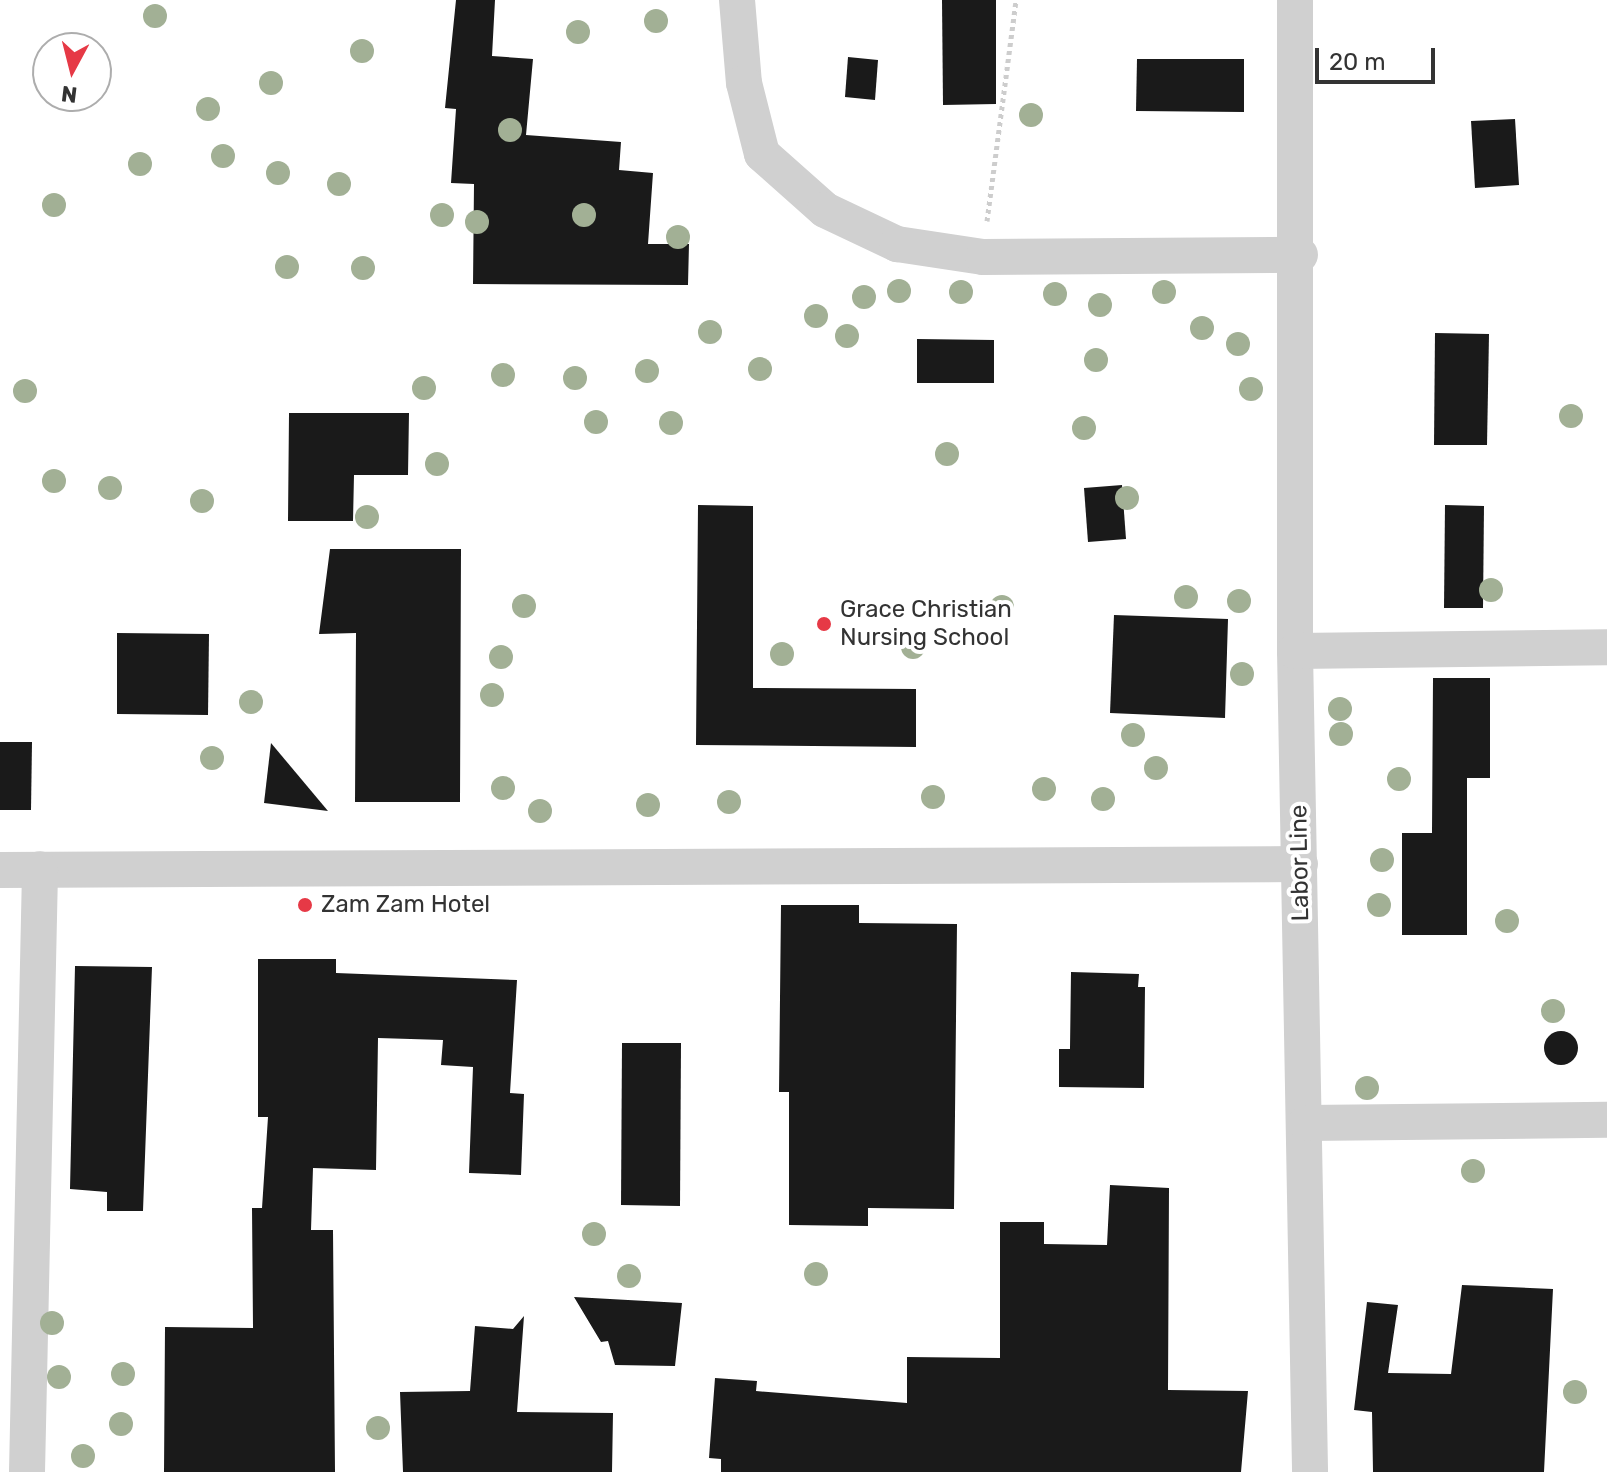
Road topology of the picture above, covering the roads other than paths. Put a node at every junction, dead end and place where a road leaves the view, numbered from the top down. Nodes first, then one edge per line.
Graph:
1 (737, 0) edge
2 (1295, 0) edge
3 (1300, 255) junction
4 (1607, 647) edge
5 (1295, 651) junction
6 (1300, 864) junction
7 (40, 869) junction
8 (0, 870) edge
9 (1607, 1120) edge
10 (1306, 1123) junction
11 (27, 1472) edge
12 (1310, 1472) edge

1 - 3 street
2 - 3 street, Labor Line
3 - 5 street, Labor Line
4 - 5 street
5 - 6 street, Labor Line
6 - 7 street
6 - 10 street, Labor Line
7 - 8 street
7 - 11 street
9 - 10 street
10 - 12 street, Labor Line

